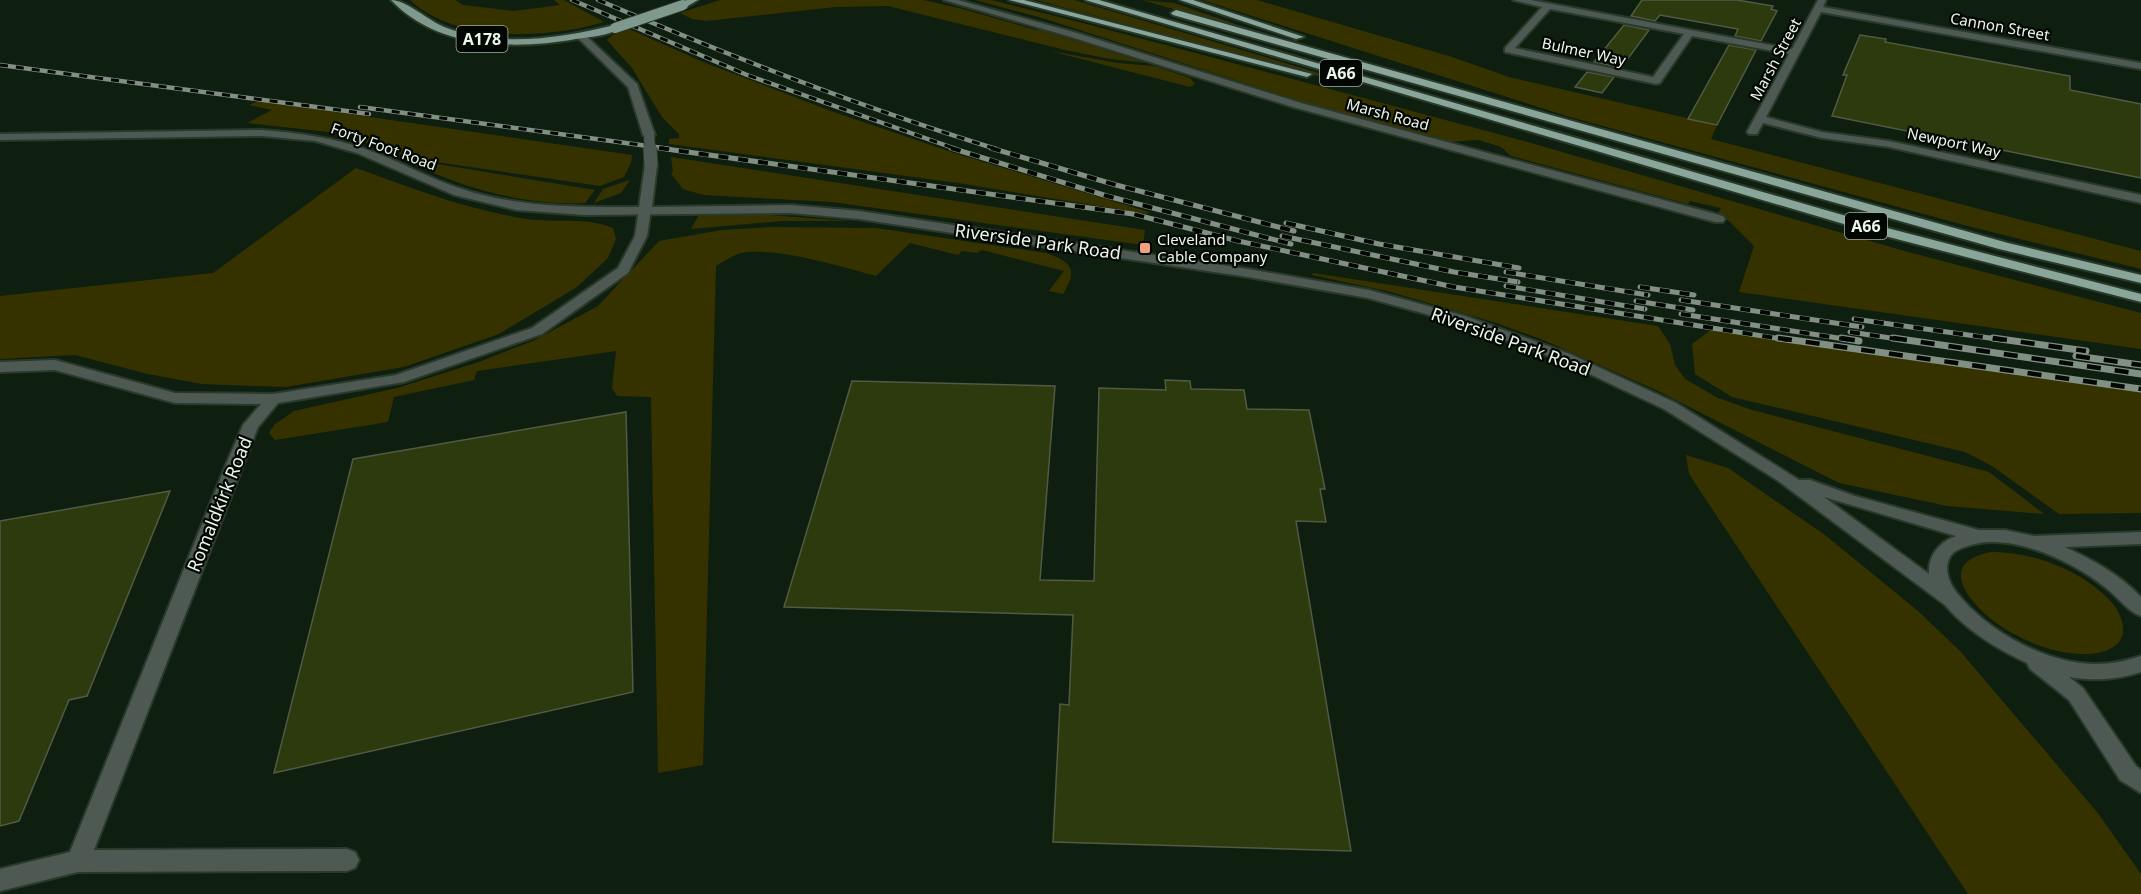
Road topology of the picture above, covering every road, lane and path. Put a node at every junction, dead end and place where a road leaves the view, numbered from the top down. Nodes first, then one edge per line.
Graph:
1 (395, 0) edge
2 (694, 0) edge
3 (948, 0) edge
4 (1013, 0) edge
5 (1089, 0) edge
6 (1129, 0) edge
7 (1184, 0) edge
8 (1517, 0) edge
9 (1820, 5) edge
10 (1152, 6) dead end
11 (1548, 6) junction
12 (1163, 10) dead end
13 (1689, 33) junction
14 (580, 35) junction
15 (1795, 52) junction
16 (2141, 66) edge
17 (1760, 119) junction
18 (1753, 132) dead end
19 (1606, 134) junction
20 (0, 137) edge
21 (1593, 147) junction
22 (2141, 199) edge
23 (645, 209) junction
24 (1719, 219) dead end
25 (2141, 279) edge
26 (2141, 298) edge
27 (0, 367) edge
28 (273, 399) junction
29 (1783, 476) junction
30 (1978, 537) junction
31 (2141, 538) edge
32 (2026, 541) junction
33 (1952, 600) junction
34 (2141, 609) edge
35 (2025, 653) junction
36 (2141, 664) edge
37 (2141, 783) edge
38 (347, 860) dead end
39 (78, 861) junction
40 (0, 880) edge

1 - 14 main road, A178
2 - 14 main road, A178, bridge
3 - 24 street, Marsh Road
4 - 21 highway
5 - 21 highway, A66
6 - 10 highway
7 - 19 highway, A66
8 - 11 street
9 - 15 street, Marsh Street
9 - 16 street, Cannon Street
11 - 13 street
11 - 13 street, Bulmer Way
12 - 19 highway, A66
13 - 15 street
14 - 23 street, bridge
15 - 17 street, Marsh Street
17 - 18 street, Marsh Street
17 - 22 street, Newport Way
19 - 25 highway, A66
20 - 23 street, Forty Foot Road
21 - 26 highway, A66
23 - 28 street
23 - 29 street, Riverside Park Road
27 - 28 street
28 - 39 street, Romaldkirk Road
29 - 30 street, Riverside Park Road
29 - 33 street, Riverside Park Road
30 - 32 street
30 - 33 street
31 - 32 street
32 - 34 street
33 - 35 street
35 - 36 street
35 - 37 street
38 - 39 street
39 - 40 street

